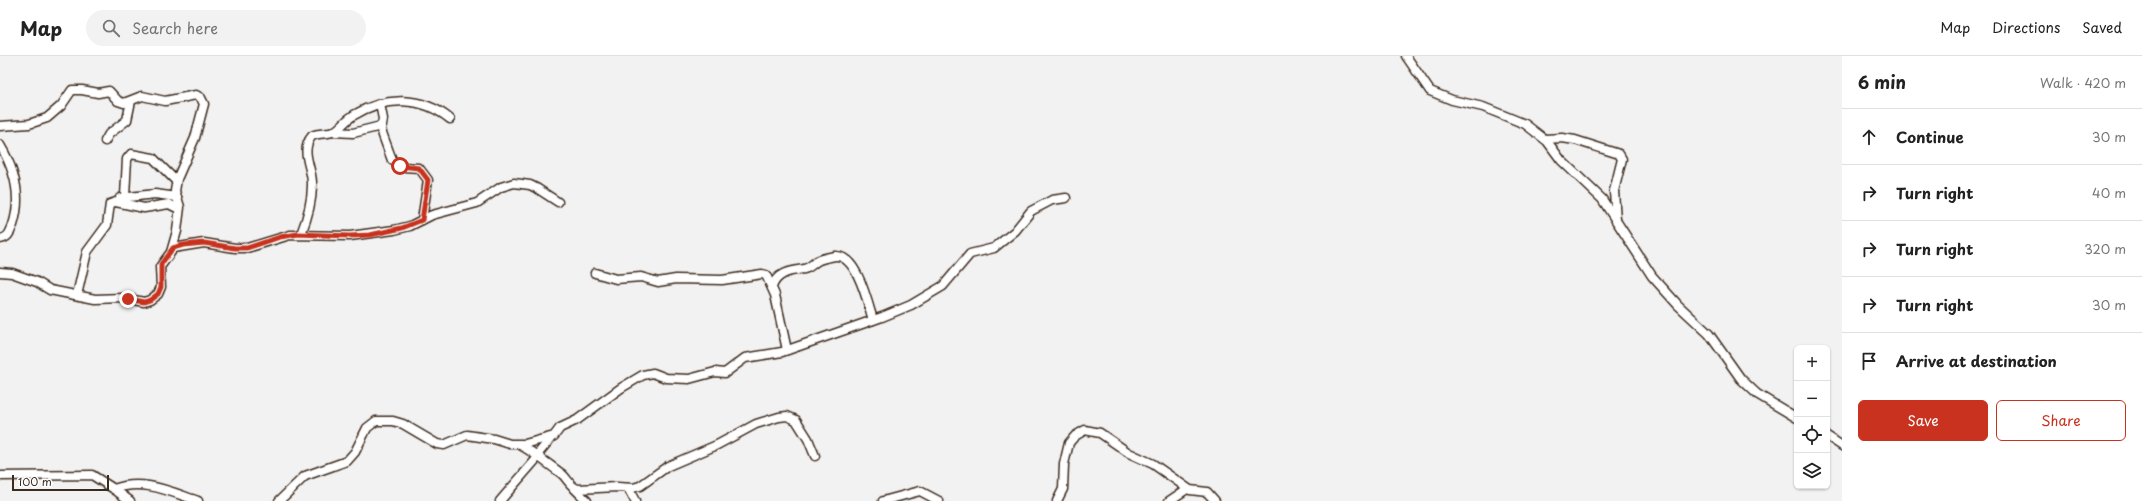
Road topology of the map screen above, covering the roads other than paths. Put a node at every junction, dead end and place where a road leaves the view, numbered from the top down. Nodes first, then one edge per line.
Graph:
1 (1406, 56) edge
2 (132, 101) junction
3 (380, 104) junction
4 (450, 119) dead end
5 (0, 126) edge
6 (381, 126) junction
7 (333, 132) junction
8 (1545, 139) junction
9 (105, 141) dead end
10 (0, 145) edge
11 (176, 181) junction
12 (125, 196) junction
13 (177, 196) junction
14 (1066, 198) dead end
15 (558, 202) dead end
16 (112, 203) junction
17 (180, 209) junction
18 (422, 220) junction
19 (1616, 220) junction
20 (301, 234) junction
21 (0, 239) edge
22 (173, 248) junction
23 (0, 272) edge
24 (595, 273) dead end
25 (772, 287) junction
26 (77, 295) junction
27 (873, 320) junction
28 (787, 350) junction
29 (1795, 417) edge
30 (551, 438) junction
31 (1830, 438) edge
32 (520, 445) junction
33 (1842, 446) edge
34 (538, 456) junction
35 (815, 456) dead end
36 (0, 476) edge
37 (114, 488) junction
38 (574, 488) junction
39 (628, 488) junction
40 (1187, 489) junction
41 (130, 501) edge
42 (198, 501) edge
43 (279, 501) edge
44 (500, 501) edge
45 (587, 501) edge
46 (635, 501) edge
47 (883, 501) edge
48 (939, 501) edge
49 (1057, 501) edge
50 (1168, 501) edge
51 (1215, 501) edge

1 - 8 street
2 - 5 street
2 - 9 street
2 - 11 street
3 - 4 street
3 - 6 street
3 - 7 street
6 - 7 street
6 - 18 street
7 - 20 street
8 - 19 street
8 - 19 street
10 - 21 street
11 - 12 street
11 - 13 street
12 - 13 street
12 - 16 street
13 - 17 street
14 - 27 street
15 - 18 street
16 - 17 street
16 - 26 street
17 - 22 street
18 - 20 street
19 - 29 street
20 - 22 street
22 - 26 street
23 - 26 street
24 - 25 street
25 - 27 street
25 - 28 street
27 - 28 street
28 - 30 street
30 - 32 street
30 - 34 street
31 - 33 street
32 - 34 street
32 - 43 street
34 - 38 street
34 - 44 street
35 - 39 street
36 - 37 street
37 - 41 street
37 - 42 street
38 - 39 street
38 - 45 street
39 - 46 street
40 - 49 street
40 - 50 street
40 - 51 street
47 - 48 street

